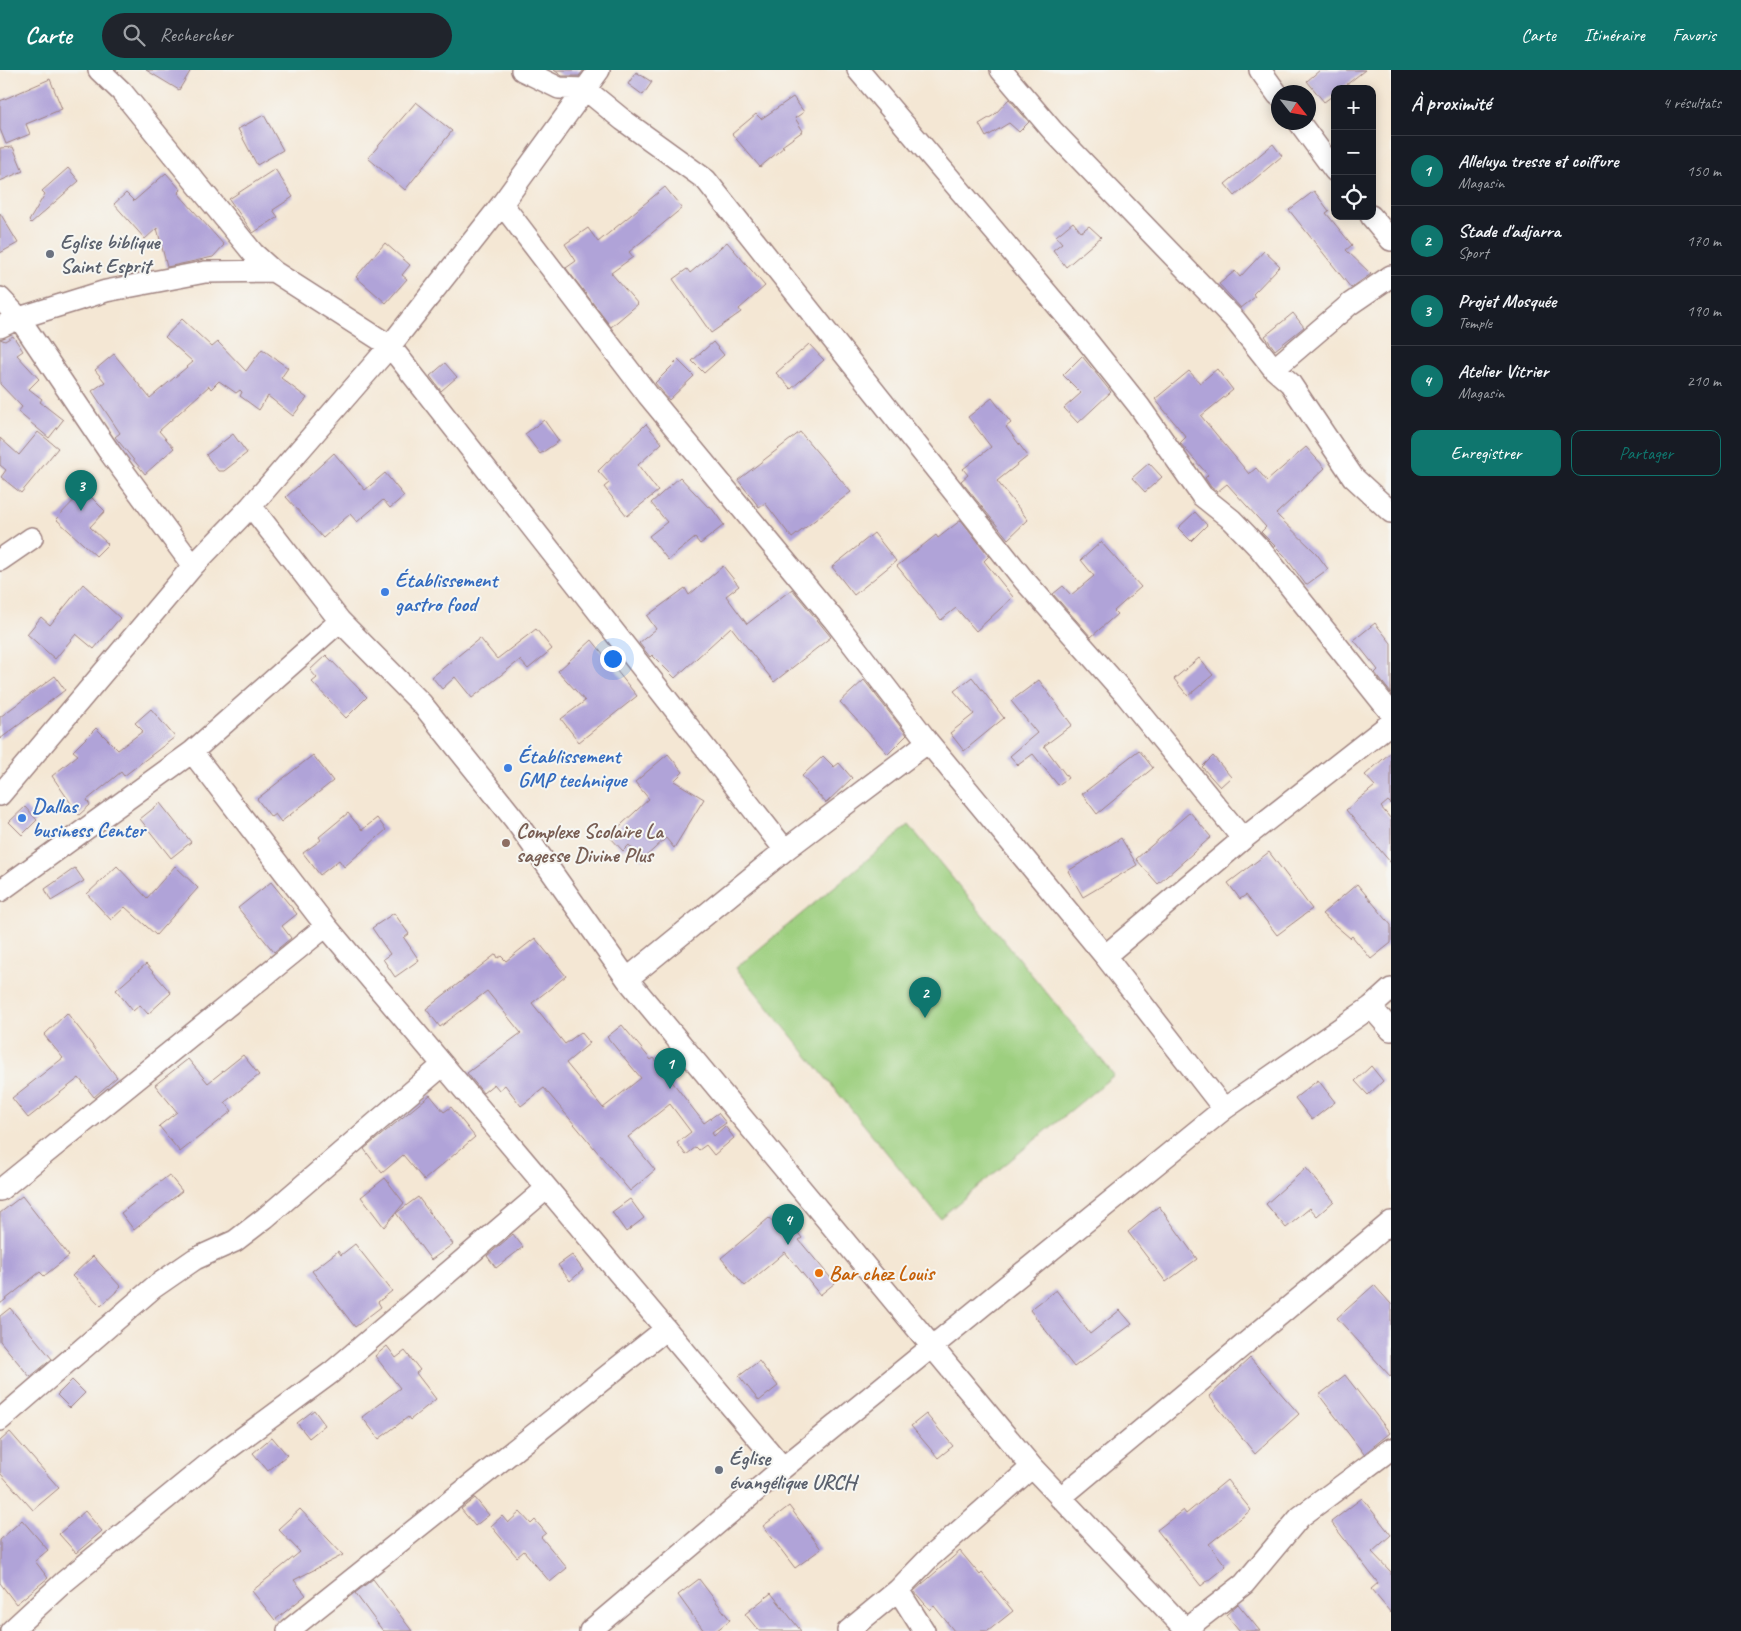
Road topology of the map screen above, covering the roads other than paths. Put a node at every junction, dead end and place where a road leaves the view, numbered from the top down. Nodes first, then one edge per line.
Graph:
1 (99, 70) edge
2 (522, 70) edge
3 (545, 70) edge
4 (599, 70) edge
5 (858, 70) edge
6 (1001, 70) edge
7 (1260, 70) edge
8 (1271, 85) edge
9 (559, 88) junction
10 (585, 89) junction
11 (1305, 130) edge
12 (1331, 166) edge
13 (502, 204) junction
14 (1374, 220) edge
15 (1391, 240) edge
16 (273, 270) junction
17 (1391, 276) edge
18 (0, 298) edge
19 (19, 318) junction
20 (0, 328) edge
21 (390, 346) junction
22 (1282, 376) junction
23 (251, 506) junction
24 (1391, 512) edge
25 (32, 538) dead end
26 (0, 560) edge
27 (194, 566) junction
28 (340, 621) junction
29 (1391, 713) edge
30 (1391, 723) edge
31 (928, 742) junction
32 (192, 752) junction
33 (0, 795) edge
34 (1243, 839) junction
35 (786, 850) junction
36 (0, 891) edge
37 (326, 926) junction
38 (1105, 956) junction
39 (627, 979) junction
40 (1391, 989) edge
41 (1371, 1006) junction
42 (1391, 1030) edge
43 (443, 1065) junction
44 (1224, 1109) junction
45 (547, 1188) junction
46 (0, 1190) edge
47 (1391, 1222) edge
48 (666, 1329) junction
49 (934, 1347) junction
50 (0, 1420) edge
51 (1391, 1449) edge
52 (1032, 1467) junction
53 (783, 1468) junction
54 (1060, 1498) junction
55 (898, 1590) junction
56 (1187, 1630) edge
57 (11, 1631) edge
58 (288, 1631) edge
59 (590, 1631) edge
60 (848, 1631) edge
61 (924, 1631) edge

1 - 16 street
2 - 9 street
3 - 9 street
4 - 10 street
5 - 29 street
6 - 22 street
7 - 8 street
9 - 10 street
10 - 13 street
10 - 34 street
11 - 12 street
13 - 21 street
13 - 31 street
14 - 15 street
16 - 19 street
16 - 21 street
17 - 22 street
18 - 19 street
19 - 20 street
19 - 27 street
21 - 23 street
21 - 35 street
22 - 24 street
23 - 27 street
23 - 28 street
25 - 26 street
27 - 33 street
28 - 32 street
28 - 39 street
30 - 34 street
31 - 35 street
31 - 38 street
32 - 36 street
32 - 37 street
34 - 38 street
35 - 39 street
37 - 43 street
37 - 46 street
38 - 44 street
39 - 49 street
40 - 41 street
41 - 42 street
41 - 44 street
43 - 45 street
43 - 50 street
44 - 49 street
45 - 48 street
45 - 57 street
47 - 54 street
48 - 53 street
48 - 58 street
49 - 52 street
49 - 53 street
51 - 56 street
52 - 54 street
52 - 55 street
53 - 59 street
54 - 56 street
55 - 60 street
55 - 61 street

